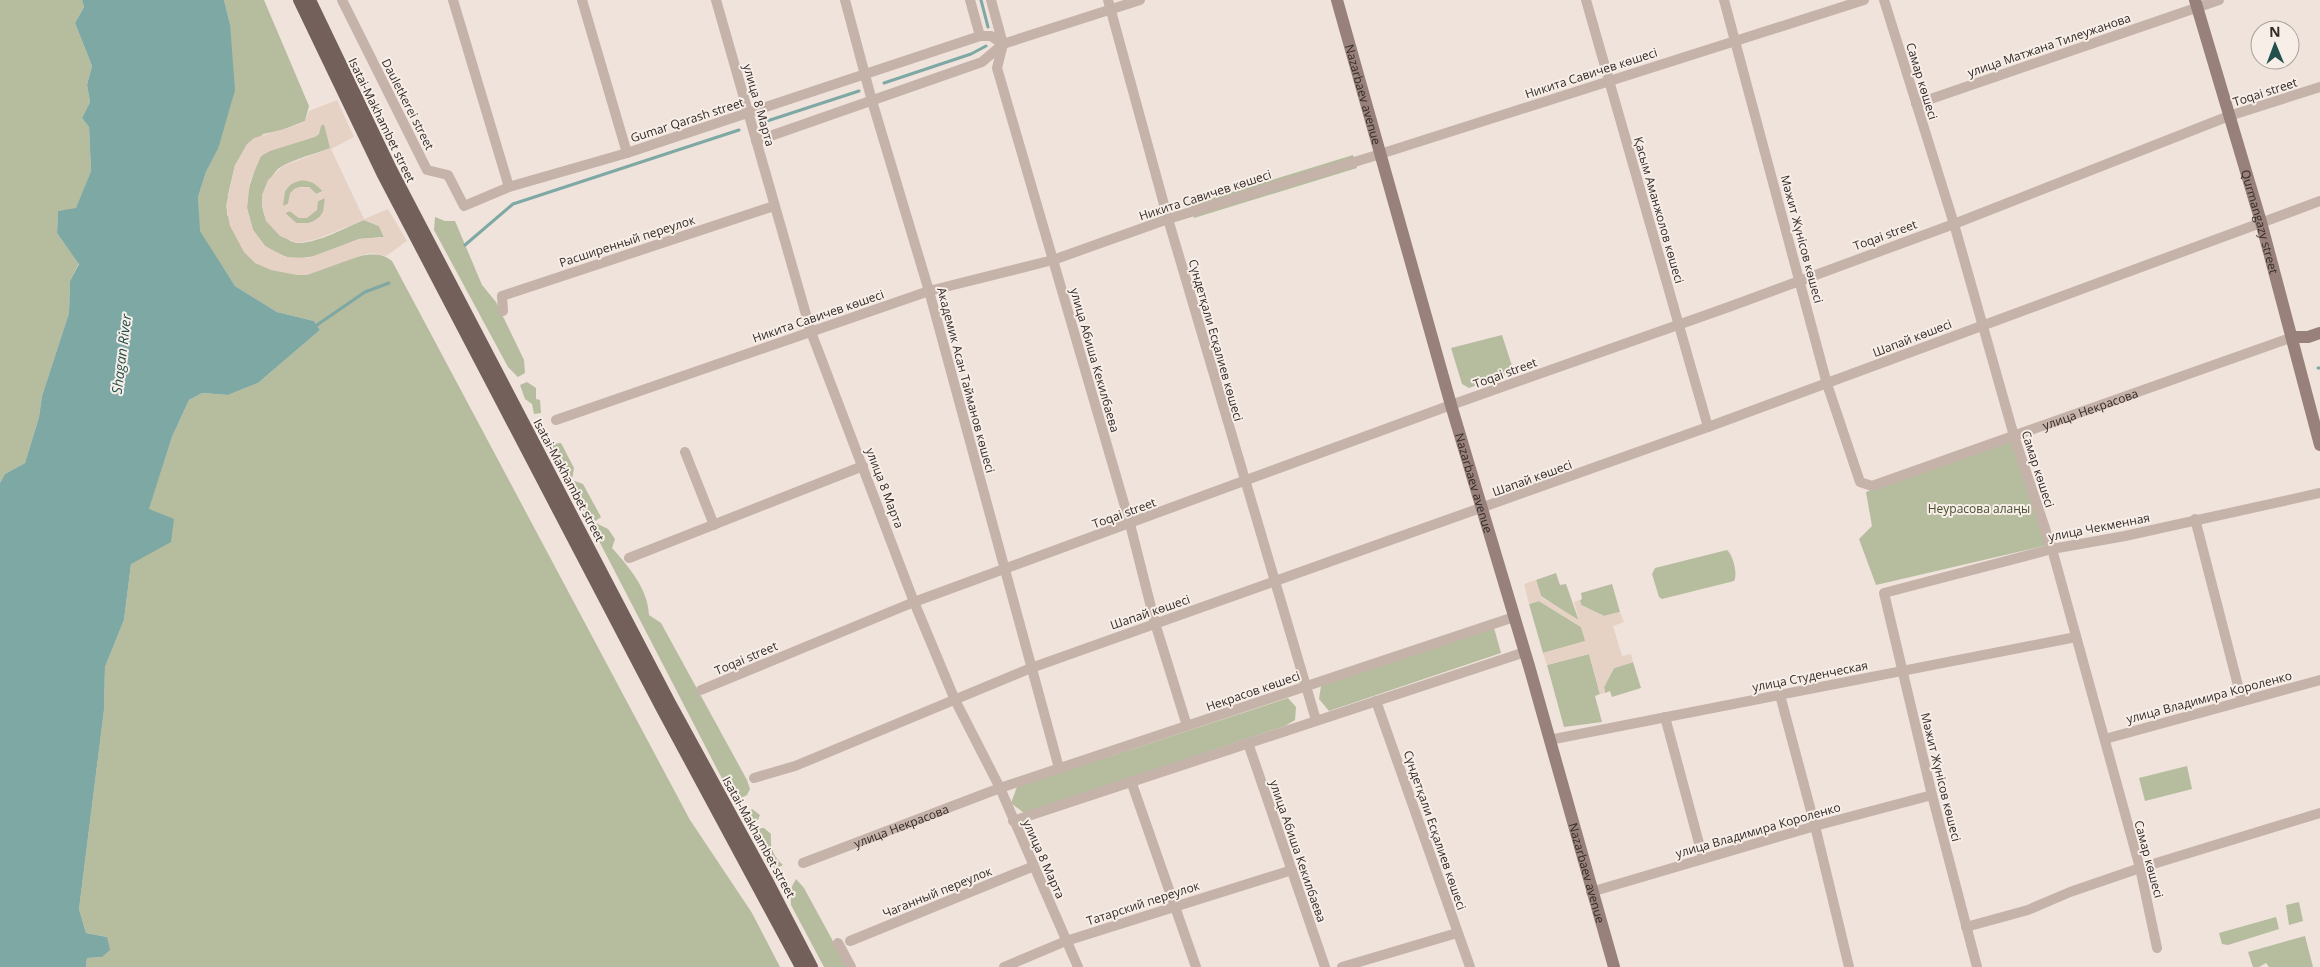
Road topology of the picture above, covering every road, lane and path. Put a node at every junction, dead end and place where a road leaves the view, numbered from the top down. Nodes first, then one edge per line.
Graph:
1 (299, 0) edge
2 (310, 0) edge
3 (342, 0) edge
4 (453, 0) edge
5 (582, 0) edge
6 (716, 0) edge
7 (845, 0) edge
8 (970, 0) edge
9 (991, 0) edge
10 (1140, 0) edge
11 (1337, 0) edge
12 (1586, 0) edge
13 (1724, 0) edge
14 (1864, 0) edge
15 (1884, 0) edge
16 (2219, 0) edge
17 (2196, 4) edge
18 (1109, 5) edge
19 (980, 36) junction
20 (1736, 41) junction
21 (1003, 44) junction
22 (864, 73) junction
23 (1609, 80) junction
24 (2320, 87) edge
25 (872, 101) junction
26 (1916, 104) junction
27 (749, 113) junction
28 (2229, 116) junction
29 (756, 141) junction
30 (627, 153) junction
31 (1377, 155) junction
32 (510, 187) junction
33 (2320, 201) edge
34 (464, 206) joint
35 (774, 206) junction
36 (1168, 219) junction
37 (2261, 222) junction
38 (1954, 224) junction
39 (1053, 260) junction
40 (1800, 280) junction
41 (929, 291) junction
42 (503, 311) dead end
43 (1678, 324) junction
44 (1983, 325) junction
45 (812, 332) junction
46 (2320, 333) edge
47 (2293, 337) junction
48 (1827, 384) junction
49 (1451, 406) junction
50 (556, 420) dead end
51 (1708, 428) junction
52 (2014, 436) junction
53 (2320, 444) edge
54 (685, 452) dead end
55 (863, 466) junction
56 (1244, 481) junction
57 (1860, 482) joint
58 (2320, 493) edge
59 (1482, 509) junction
60 (2195, 519) junction
61 (1130, 524) junction
62 (714, 525) junction
63 (2052, 549) junction
64 (629, 558) dead end
65 (1004, 570) junction
66 (1275, 582) junction
67 (1884, 592) joint
68 (914, 602) junction
69 (1514, 617) junction
70 (1155, 623) junction
71 (2076, 637) junction
72 (1525, 652) junction
73 (1031, 668) junction
74 (1901, 671) junction
75 (2320, 680) edge
76 (1306, 686) junction
77 (701, 690) dead end
78 (1780, 695) junction
79 (955, 700) junction
80 (1376, 700) junction
81 (2242, 701) junction
82 (1665, 717) junction
83 (1316, 720) junction
84 (1187, 726) junction
85 (2105, 739) junction
86 (1549, 740) junction
87 (1248, 743) junction
88 (1059, 768) junction
89 (754, 778) dead end
90 (1131, 782) junction
91 (1000, 788) junction
92 (1932, 795) junction
93 (2320, 813) edge
94 (1013, 821) junction
95 (1815, 826) junction
96 (1703, 858) junction
97 (803, 863) dead end
98 (1034, 866) junction
99 (2140, 868) junction
100 (1292, 870) junction
101 (1591, 892) junction
102 (1174, 906) junction
103 (1966, 927) junction
104 (1457, 933) junction
105 (850, 941) dead end
106 (1066, 941) junction
107 (838, 943) dead end
108 (2157, 948) dead end
109 (801, 967) edge
110 (812, 967) edge
111 (851, 967) edge
112 (1004, 967) edge
113 (1078, 967) edge
114 (1196, 967) edge
115 (1325, 967) edge
116 (1342, 967) edge
117 (1470, 967) edge
118 (1614, 967) edge
119 (1849, 967) edge
120 (1976, 967) edge

1 - 109 main road, Isatai-Makhambet street
2 - 110 main road, Isatai-Makhambet street
3 - 34 street, Dauletkerei street
4 - 32 street
5 - 30 street
6 - 27 street, улица 8 Марта
7 - 22 street, Академик Асан Тайманов көшесі
8 - 19 street
9 - 21 street, улица Абиша Кекилбаева
10 - 18 street
11 - 31 main road, Nazarbaev avenue
12 - 23 street, Қасым Аманжолов көшесі
13 - 20 street, Мәжит Жүнісов көшесі
14 - 20 street, Никита Савичев көшесі
15 - 26 street, Самар көшесі
16 - 17 street, улица Матжана Тилеужанова
17 - 26 street, улица Матжана Тилеужанова
17 - 28 main road, Qurmangazy street
18 - 21 street
18 - 36 street, Сүндетқали Есқалиев көшесі
19 - 21 street
19 - 22 street, Gumar Qarash street
20 - 23 street, Никита Савичев көшесі
20 - 40 street, Мәжит Жүнісов көшесі
21 - 25 street
21 - 39 street, улица Абиша Кекилбаева
22 - 25 street, Академик Асан Тайманов көшесі
22 - 27 street, Gumar Qarash street
23 - 31 street, Никита Савичев көшесі
23 - 43 street, Қасым Аманжолов көшесі
24 - 28 street, Toqai street
25 - 29 street
25 - 41 street, Академик Асан Тайманов көшесі
26 - 38 street, Самар көшесі
27 - 29 street, улица 8 Марта
27 - 30 street, Gumar Qarash street
28 - 37 main road, Qurmangazy street
28 - 38 street, Toqai street
29 - 35 street, улица 8 Марта
30 - 32 street, Gumar Qarash street
31 - 36 street, Никита Савичев көшесі
31 - 49 main road, Nazarbaev avenue
32 - 34 street, Gumar Qarash street
33 - 37 street, Шапай көшесі
35 - 42 street, Расширенный переулок
35 - 45 street, улица 8 Марта
36 - 39 street, Никита Савичев көшесі
36 - 56 street, Сүндетқали Есқалиев көшесі
37 - 44 street, Шапай көшесі
37 - 47 main road, Qurmangazy street
38 - 40 street, Toqai street
38 - 44 street, Самар көшесі
39 - 41 street, Никита Савичев көшесі
39 - 61 street, улица Абиша Кекилбаева
40 - 43 street, Toqai street
40 - 48 street, Мәжит Жүнісов көшесі
41 - 45 street, Никита Савичев көшесі
41 - 65 street, Академик Асан Тайманов көшесі
43 - 49 street, Toqai street
43 - 51 street, Қасым Аманжолов көшесі
44 - 48 street, Шапай көшесі
44 - 52 street, Самар көшесі
45 - 50 street, Никита Савичев көшесі
45 - 55 street, улица 8 Марта
46 - 47 main road, улица Некрасова
47 - 52 street, улица Некрасова
47 - 53 main road, Qurmangazy street
48 - 51 street, Шапай көшесі
48 - 57 street, Мәжит Жүнісов көшесі
49 - 56 street, Toqai street
49 - 59 main road, Nazarbaev avenue
51 - 59 street, Шапай көшесі
52 - 57 street, улица Некрасова
52 - 63 street, Самар көшесі
54 - 62 street
55 - 62 street
55 - 68 street, улица 8 Марта
56 - 61 street, Toqai street
56 - 66 street, Сүндетқали Есқалиев көшесі
58 - 60 street, улица Чекменная
59 - 66 street, Шапай көшесі
59 - 69 main road, Nazarbaev avenue
60 - 63 street, улица Чекменная
60 - 81 street
61 - 65 street, Toqai street
61 - 70 street, улица Абиша Кекилбаева
62 - 64 street
63 - 67 street, улица Чекменная
63 - 71 street, Самар көшесі
65 - 68 street, Toqai street
65 - 73 street, Академик Асан Тайманов көшесі
66 - 70 street, Шапай көшесі
66 - 76 street, Сүндетқали Есқалиев көшесі
67 - 74 street, Мәжит Жүнісов көшесі
68 - 77 street, Toqai street
68 - 79 street, улица 8 Марта
69 - 72 main road, Nazarbaev avenue
69 - 76 street, Некрасов көшесі
70 - 73 street, Шапай көшесі
70 - 84 street, улица Абиша Кекилбаева
71 - 74 street, улица Студенческая
71 - 85 street, Самар көшесі
72 - 80 street
72 - 86 main road, Nazarbaev avenue
73 - 79 street, Шапай көшесі
73 - 88 street, Академик Асан Тайманов көшесі
74 - 78 street, улица Студенческая
74 - 92 street, Мәжит Жүнісов көшесі
75 - 81 street, улица Владимира Короленко
76 - 83 street, Сүндетқали Есқалиев көшесі
76 - 84 street, Некрасов көшесі
78 - 82 street, улица Студенческая
78 - 95 street
79 - 89 street, Шапай көшесі
79 - 91 street, улица 8 Марта
80 - 83 street
80 - 104 street, Сүндетқали Есқалиев көшесі
81 - 85 street, улица Владимира Короленко
82 - 86 street, улица Студенческая
82 - 96 street
83 - 87 street
84 - 88 street, Некрасов көшесі
85 - 99 street, Самар көшесі
86 - 101 main road, Nazarbaev avenue
87 - 90 street
87 - 100 street, улица Абиша Кекилбаева
88 - 91 street, Некрасов көшесі
90 - 94 street
90 - 102 street
91 - 94 street, улица 8 Марта
91 - 97 street, улица Некрасова
92 - 95 street, улица Владимира Короленко
92 - 103 street, Мәжит Жүнісов көшесі
93 - 99 street
94 - 98 street, улица 8 Марта
95 - 96 street, улица Владимира Короленко
95 - 119 street
96 - 101 street, улица Владимира Короленко
98 - 105 street, Чаганный переулок
98 - 106 street, улица 8 Марта
99 - 103 street
99 - 108 street, Самар көшесі
100 - 102 street, Татарский переулок
100 - 115 street, улица Абиша Кекилбаева
101 - 118 main road, Nazarbaev avenue
102 - 106 street, Татарский переулок
102 - 114 street
103 - 120 street, Мәжит Жүнісов көшесі
104 - 116 street
104 - 117 street, Сүндетқали Есқалиев көшесі
106 - 112 street, Татарский переулок
106 - 113 street, улица 8 Марта
107 - 111 street

